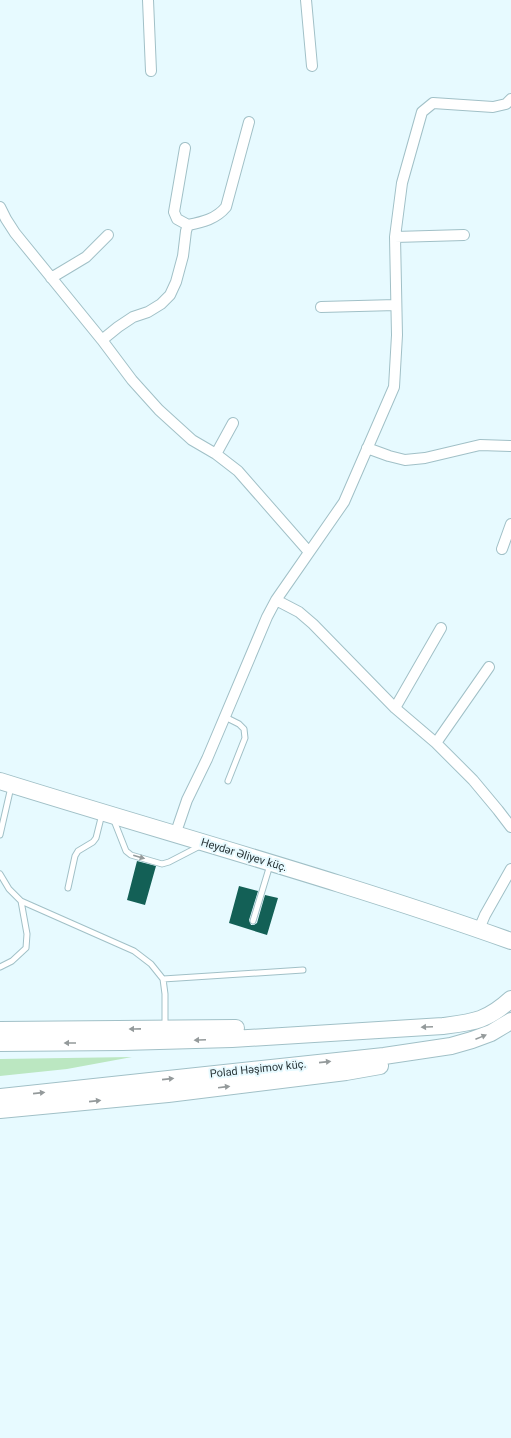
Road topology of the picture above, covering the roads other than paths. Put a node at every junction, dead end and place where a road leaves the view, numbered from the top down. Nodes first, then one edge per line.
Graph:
1 (148, 0) edge
2 (306, 0) edge
3 (312, 66) dead end
4 (151, 71) dead end
5 (511, 99) edge
6 (249, 122) dead end
7 (185, 148) dead end
8 (0, 206) edge
9 (188, 225) junction
10 (108, 235) dead end
11 (464, 235) dead end
12 (395, 237) junction
13 (51, 278) junction
14 (396, 305) junction
15 (321, 307) dead end
16 (102, 340) junction
17 (233, 423) dead end
18 (511, 446) edge
19 (367, 448) junction
20 (216, 454) junction
21 (511, 524) edge
22 (502, 549) dead end
23 (308, 552) junction
24 (276, 600) junction
25 (441, 628) dead end
26 (489, 667) dead end
27 (395, 708) junction
28 (225, 717) junction
29 (436, 743) junction
30 (228, 781) dead end
31 (6, 782) edge
32 (107, 814) junction
33 (511, 827) edge
34 (175, 834) junction
35 (0, 835) edge
36 (205, 843) junction
37 (271, 863) junction
38 (511, 869) edge
39 (0, 874) edge
40 (68, 888) dead end
41 (21, 901) junction
42 (253, 922) dead end
43 (483, 930) junction
44 (509, 941) edge
45 (0, 967) edge
46 (303, 970) dead end
47 (163, 979) junction
48 (509, 1000) edge
49 (511, 1021) edge
50 (165, 1029) junction
51 (0, 1030) edge
52 (384, 1030) junction
53 (0, 1043) edge
54 (451, 1046) junction
55 (0, 1098) edge
56 (0, 1110) edge

1 - 4 street
2 - 3 street
5 - 12 street
6 - 9 street
7 - 9 street
8 - 13 street
9 - 16 street
10 - 13 street
11 - 12 street
12 - 14 street
13 - 16 street
14 - 15 street
14 - 19 street
16 - 20 street
17 - 20 street
18 - 19 street
19 - 23 street
20 - 23 street
21 - 22 street
23 - 24 street
24 - 27 street
24 - 28 street
25 - 27 street
26 - 29 street
27 - 29 street
28 - 30 lane
28 - 34 street
29 - 33 street
31 - 32 main road, Heydər Əliyev küç.
31 - 35 lane
32 - 34 main road, Heydər Əliyev küç.
32 -> 36 lane
32 - 40 lane
34 - 36 main road, Heydər Əliyev küç.
36 - 37 main road, Heydər Əliyev küç.
37 - 42 lane
37 - 43 main road, Heydər Əliyev küç.
38 - 43 street
39 - 41 lane
41 - 45 lane
41 - 47 lane
43 - 44 main road, Heydər Əliyev küç.
46 - 47 lane
47 - 50 lane
48 -> 52 main road
54 -> 49 main road, Polad Həşimov küç.
50 -> 51 main road
50 - 52 main road
52 -> 53 main road
55 -> 54 main road, Polad Həşimov küç.
56 -> 54 main road

